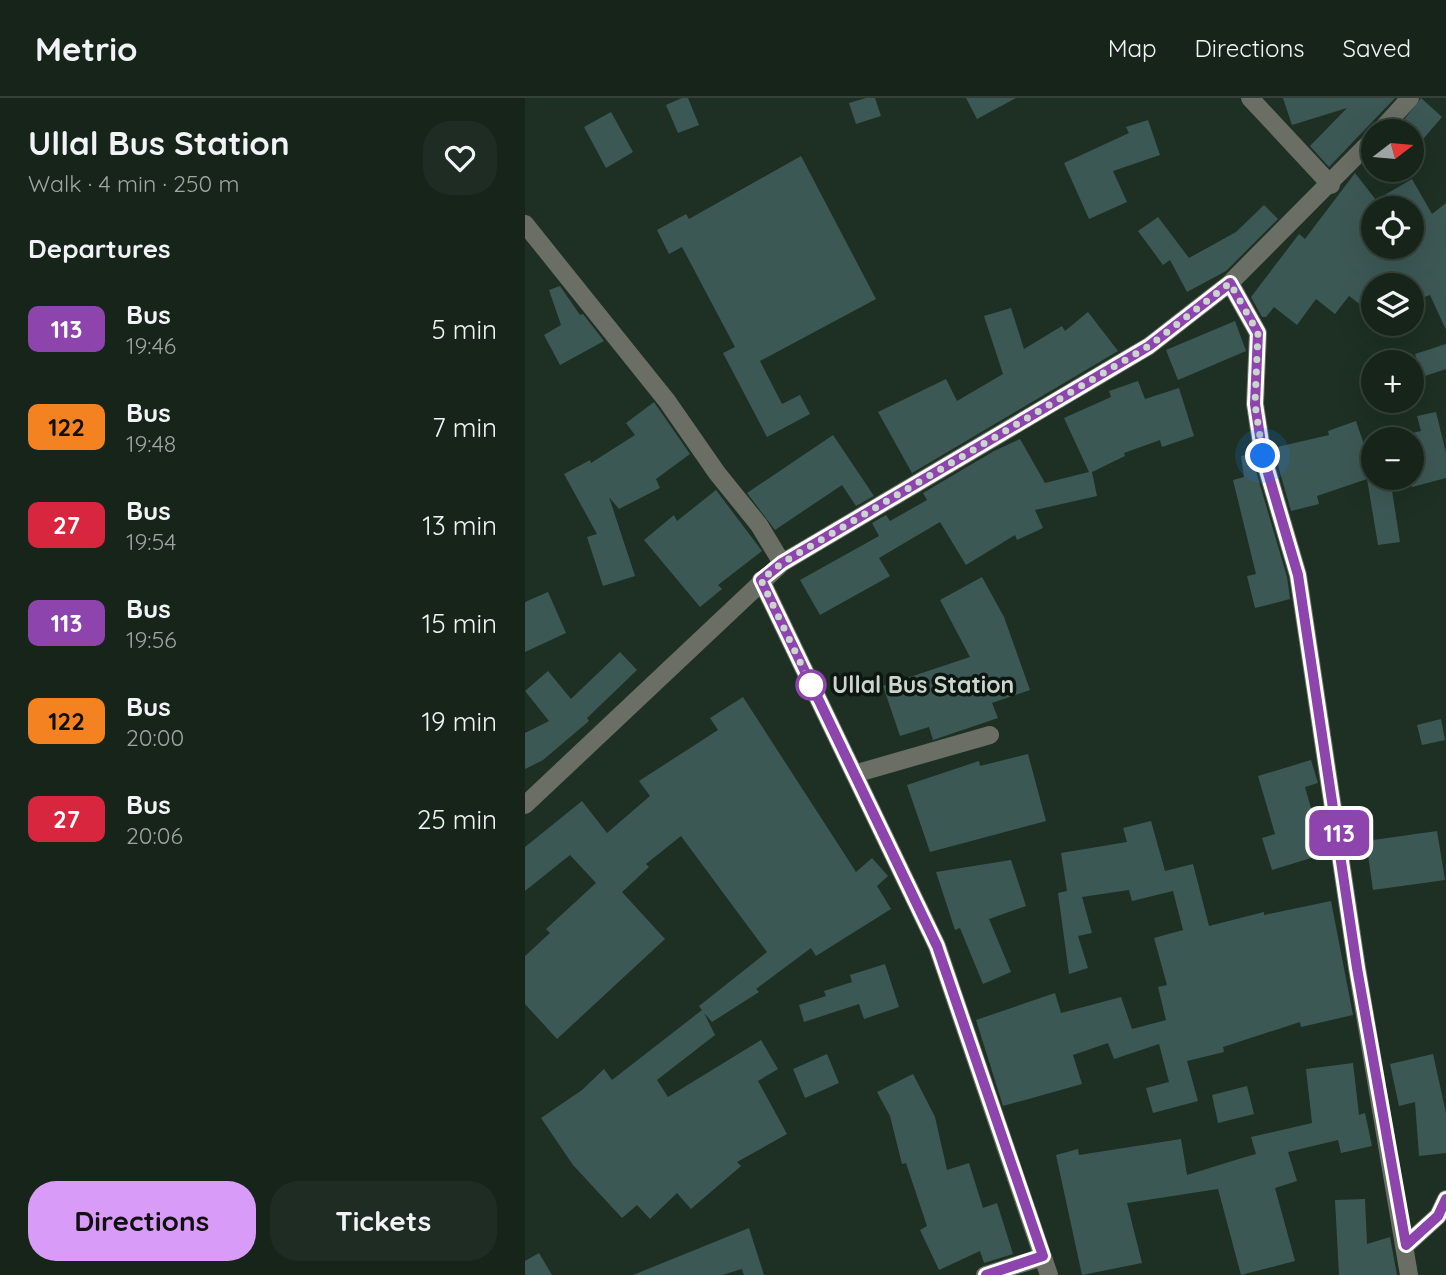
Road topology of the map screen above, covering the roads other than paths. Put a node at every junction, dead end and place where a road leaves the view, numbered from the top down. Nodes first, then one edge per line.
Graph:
1 (1250, 98) edge
2 (1411, 98) edge
3 (1391, 119) edge
4 (1361, 152) edge
5 (1331, 185) junction
6 (525, 224) edge
7 (1230, 283) junction
8 (782, 563) junction
9 (761, 580) junction
10 (990, 735) dead end
11 (854, 774) junction
12 (525, 805) edge
13 (1446, 1199) edge
14 (1406, 1245) junction
15 (1043, 1256) junction
16 (985, 1275) edge
17 (1049, 1275) edge
18 (1409, 1275) edge

1 - 5 street
2 - 3 street
4 - 5 street
5 - 7 street
6 - 8 street
7 - 8 street
7 - 14 street
8 - 9 street
9 - 11 street
9 - 12 street
10 - 11 street
11 - 15 street
13 - 14 street
14 - 18 street
15 - 16 street
15 - 17 street

